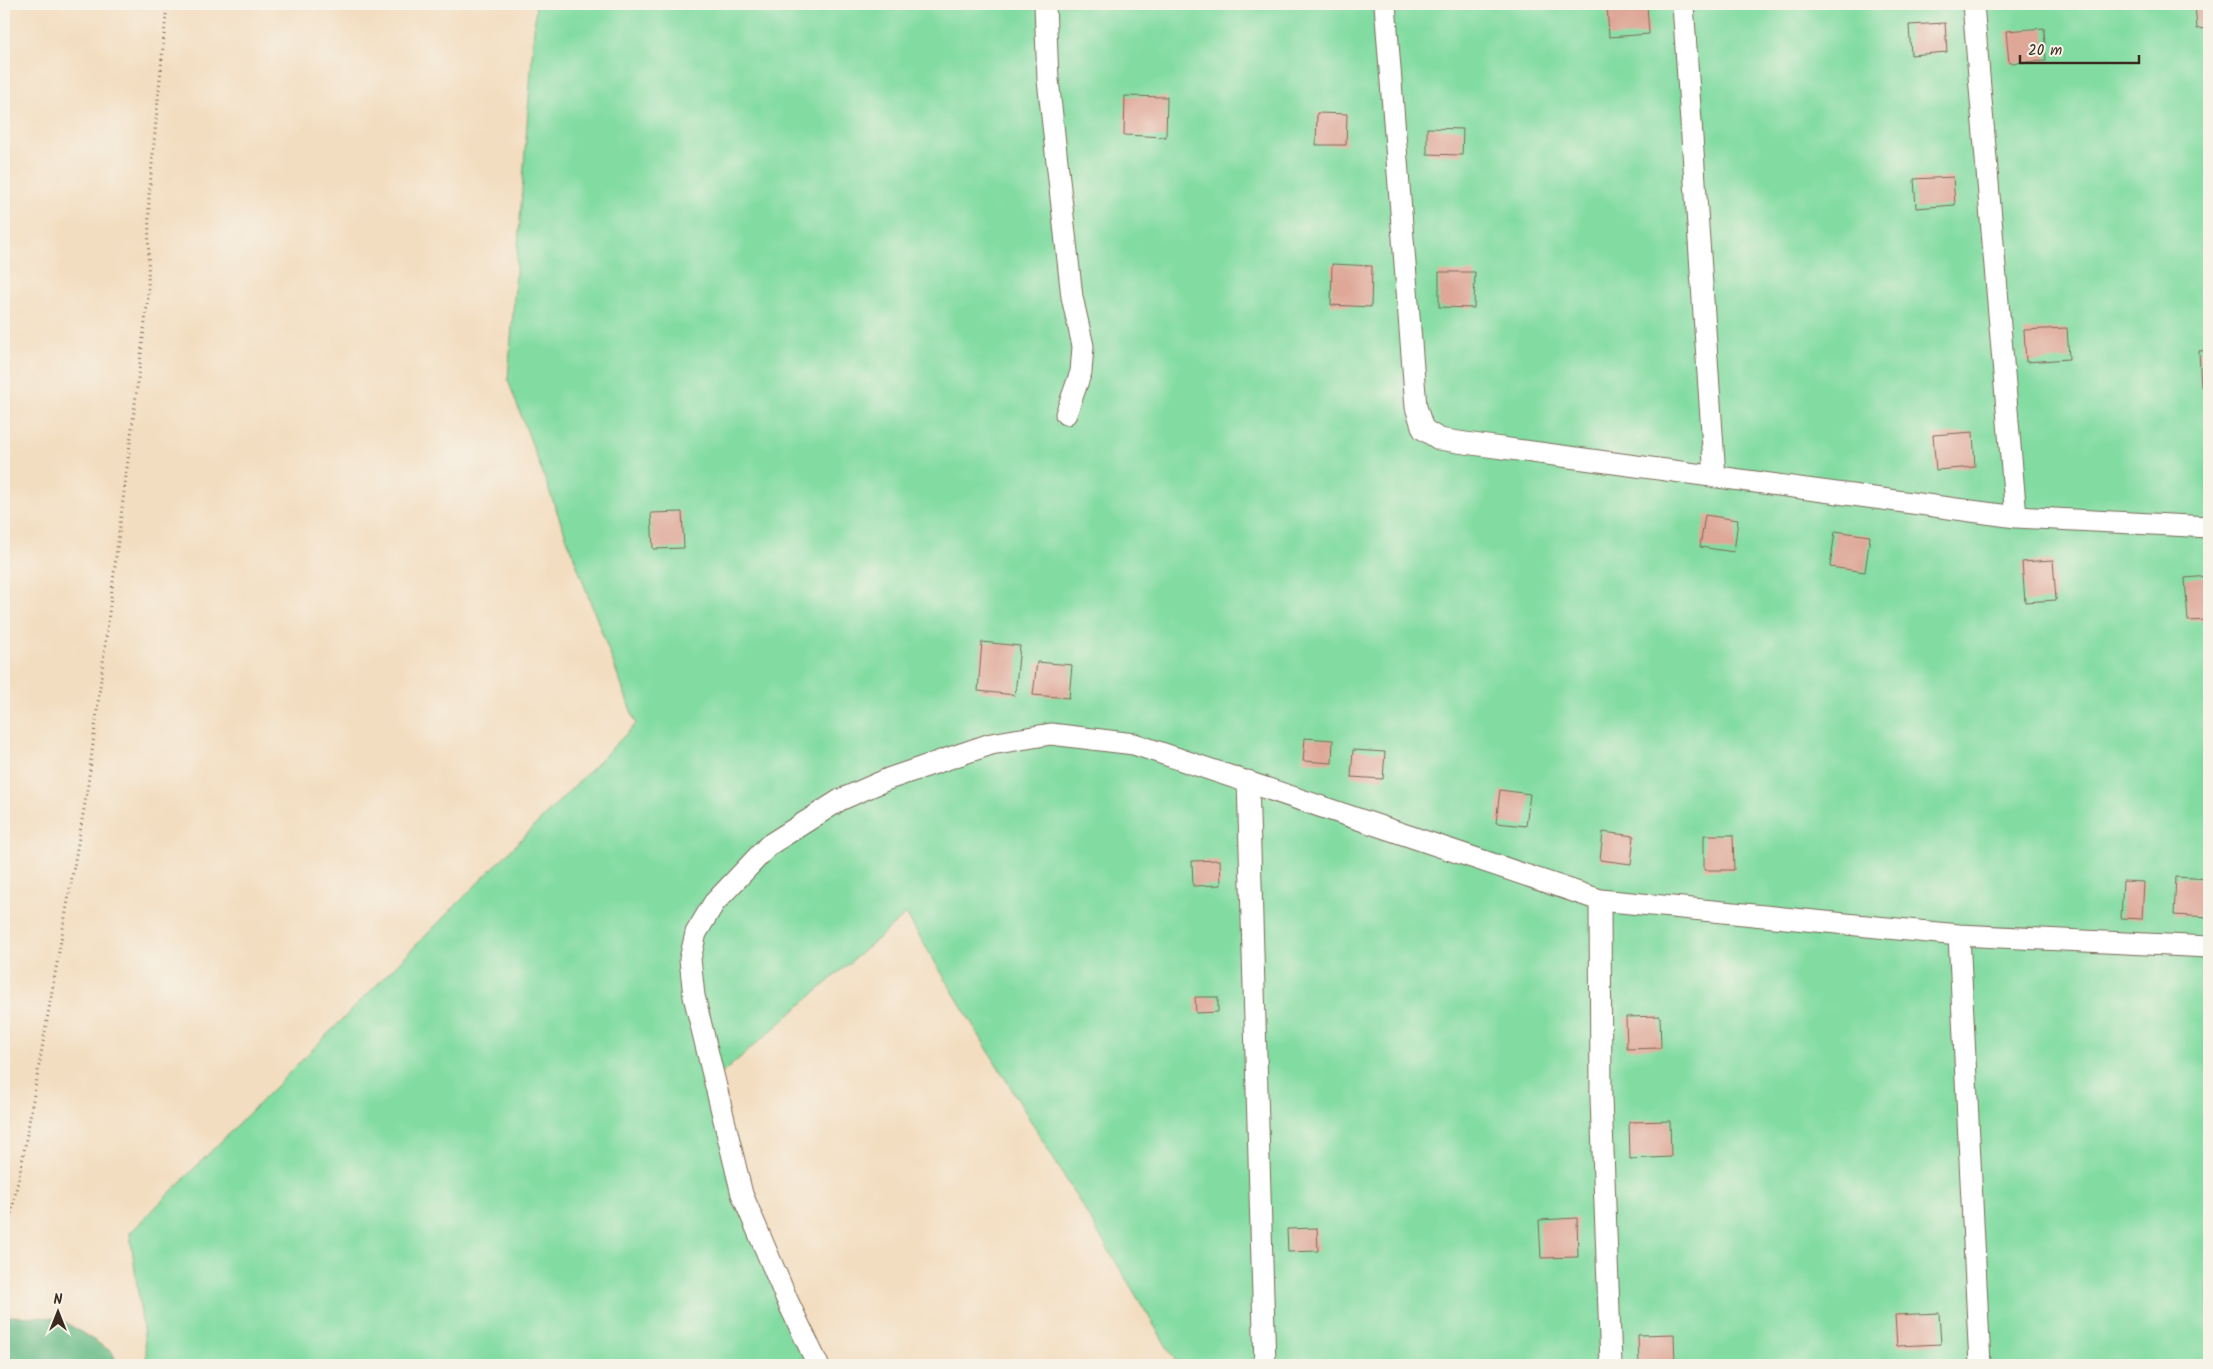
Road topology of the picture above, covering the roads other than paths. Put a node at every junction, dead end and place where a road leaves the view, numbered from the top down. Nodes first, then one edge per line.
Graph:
1 (1045, 4) edge
2 (1385, 4) edge
3 (1683, 4) edge
4 (1973, 4) edge
5 (1066, 414) dead end
6 (1714, 477) junction
7 (2016, 518) junction
8 (2209, 527) edge
9 (1248, 781) junction
10 (1600, 900) junction
11 (1959, 935) junction
12 (2209, 947) edge
13 (818, 1365) edge
14 (1265, 1365) edge
15 (1612, 1365) edge
16 (1980, 1365) edge

1 - 5 lane
2 - 6 lane
3 - 6 lane
4 - 7 lane
6 - 7 lane
7 - 8 lane
9 - 10 lane
9 - 13 lane
9 - 14 lane
10 - 11 lane
10 - 15 lane
11 - 12 lane
11 - 16 lane

